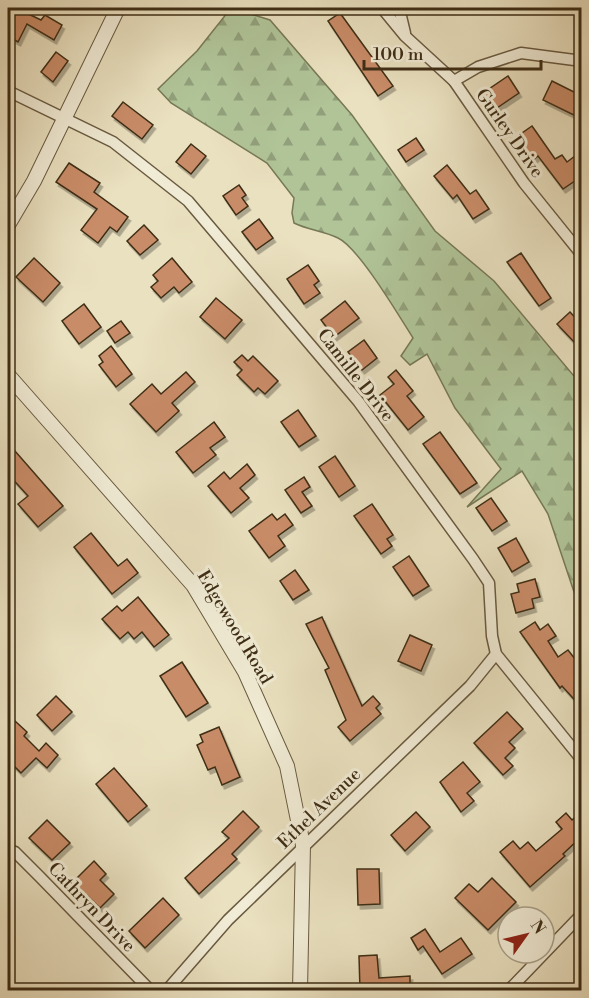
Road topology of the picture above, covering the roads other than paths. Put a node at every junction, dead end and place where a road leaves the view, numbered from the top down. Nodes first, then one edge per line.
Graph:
1 (118, 8) edge
2 (382, 8) edge
3 (399, 8) edge
4 (405, 36) junction
5 (582, 61) edge
6 (454, 81) junction
7 (8, 91) edge
8 (65, 118) junction
9 (8, 225) edge
10 (582, 255) edge
11 (8, 375) edge
12 (496, 654) junction
13 (582, 760) edge
14 (303, 845) junction
15 (8, 849) edge
16 (582, 914) edge
17 (150, 990) edge
18 (167, 990) edge
19 (300, 990) edge
20 (509, 990) edge

1 - 8 street
2 - 4 street, Gurley Drive
3 - 4 street
4 - 6 street, Gurley Drive
5 - 6 street
6 - 10 street, Gurley Drive
7 - 8 street, Camille Drive
8 - 9 street
8 - 12 street, Camille Drive
11 - 14 street, Edgewood Road
12 - 13 street
12 - 14 street, Ethel Avenue
14 - 18 street, Ethel Avenue
14 - 19 street, Edgewood Road
15 - 17 street, Cathryn Drive
16 - 20 street

